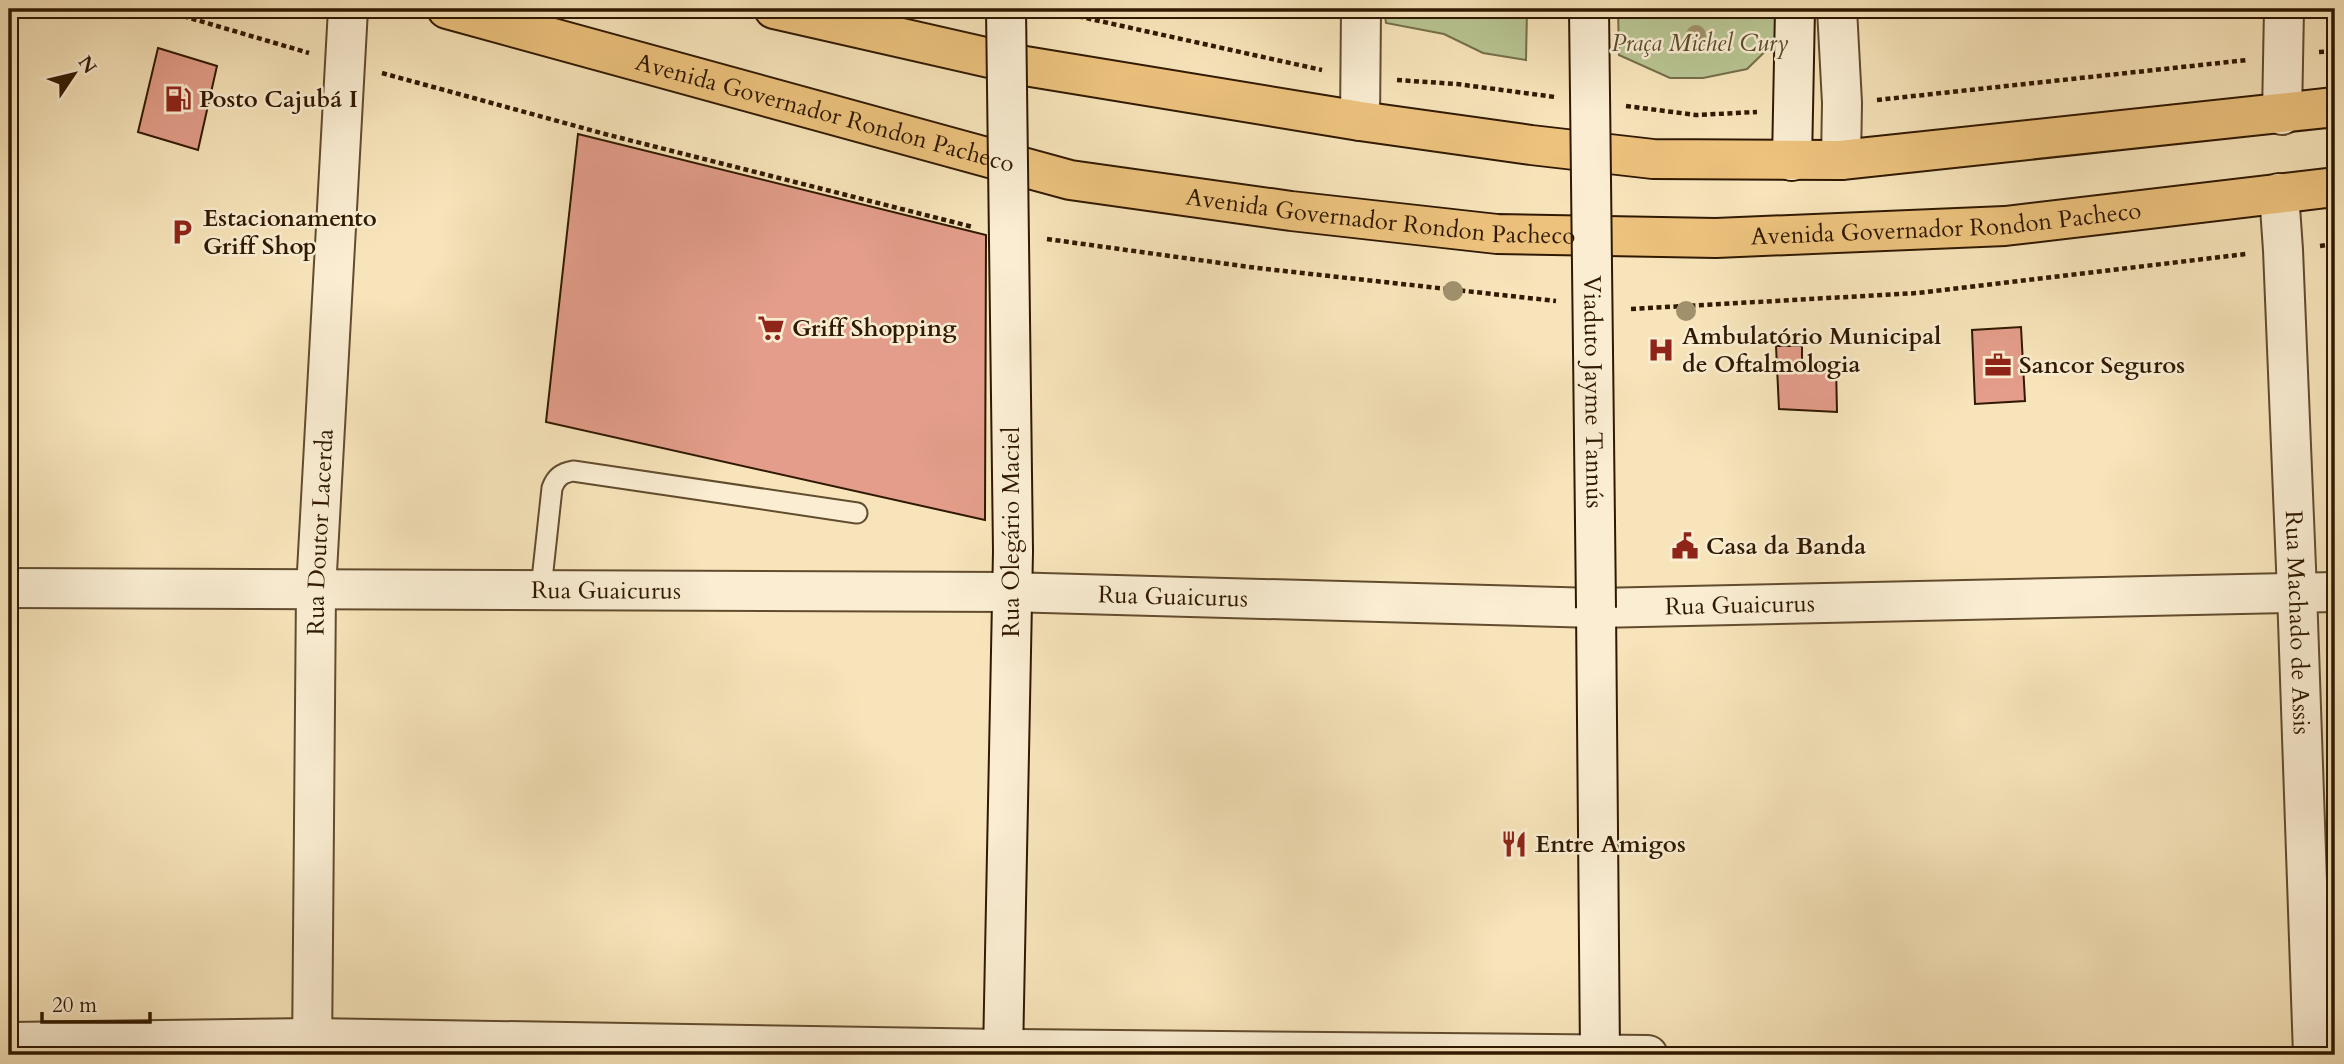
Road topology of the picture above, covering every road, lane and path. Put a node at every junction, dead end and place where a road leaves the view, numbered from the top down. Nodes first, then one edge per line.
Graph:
1 (348, 9) edge
2 (447, 9) edge
3 (774, 9) edge
4 (1006, 9) edge
5 (1045, 9) edge
6 (1361, 9) edge
7 (1589, 9) edge
8 (1795, 9) edge
9 (1838, 9) edge
10 (2284, 9) edge
11 (2335, 51) edge
12 (2283, 56) junction
13 (1361, 78) junction
14 (1563, 98) dead end
15 (1842, 103) junction
16 (1616, 105) dead end
17 (2335, 107) edge
18 (1795, 110) junction
19 (2282, 114) junction
20 (1360, 121) junction
21 (1841, 160) junction
22 (1792, 161) junction
23 (2335, 187) edge
24 (2278, 192) junction
25 (857, 513) dead end
26 (9, 588) edge
27 (541, 589) junction
28 (316, 590) junction
29 (1011, 592) junction
30 (2297, 592) junction
31 (2335, 592) edge
32 (1596, 608) junction
33 (9, 1042) edge
34 (312, 1046) edge
35 (1003, 1052) edge
36 (1600, 1055) edge
37 (1648, 1055) edge
38 (2313, 1055) edge

1 - 28 street, Rua Doutor Lacerda
2 - 24 main road, Avenida Governador Rondon Pacheco
3 - 20 main road
4 - 29 street, Rua Olegário Maciel, bridge
5 - 13 path
6 - 13 street
7 - 32 street, Viaduto Jayme Tannús, bridge
8 - 18 street
9 - 15 street
10 - 12 street
11 - 12 path
12 - 15 path
12 - 19 street
13 - 14 path
13 - 20 street
15 - 21 street
16 - 18 path
17 - 19 main road
18 - 22 street
19 - 21 main road
20 - 22 main road
21 - 22 main road
23 - 24 main road, Avenida Governador Rondon Pacheco
24 - 30 street, Rua Machado de Assis
25 - 27 lane
26 - 28 street, Rua Guaicurus
27 - 28 street, Rua Guaicurus
27 - 29 street, Rua Guaicurus
28 - 34 street, Rua Doutor Lacerda
29 - 32 street, Rua Guaicurus
29 - 35 street, Rua Olegário Maciel
30 - 31 street, Rua Guaicurus
30 - 32 street, Rua Guaicurus
30 - 38 street, Rua Machado de Assis
32 - 36 street, Viaduto Jayme Tannús
33 - 34 street
34 - 35 street
35 - 36 street
36 - 37 street

